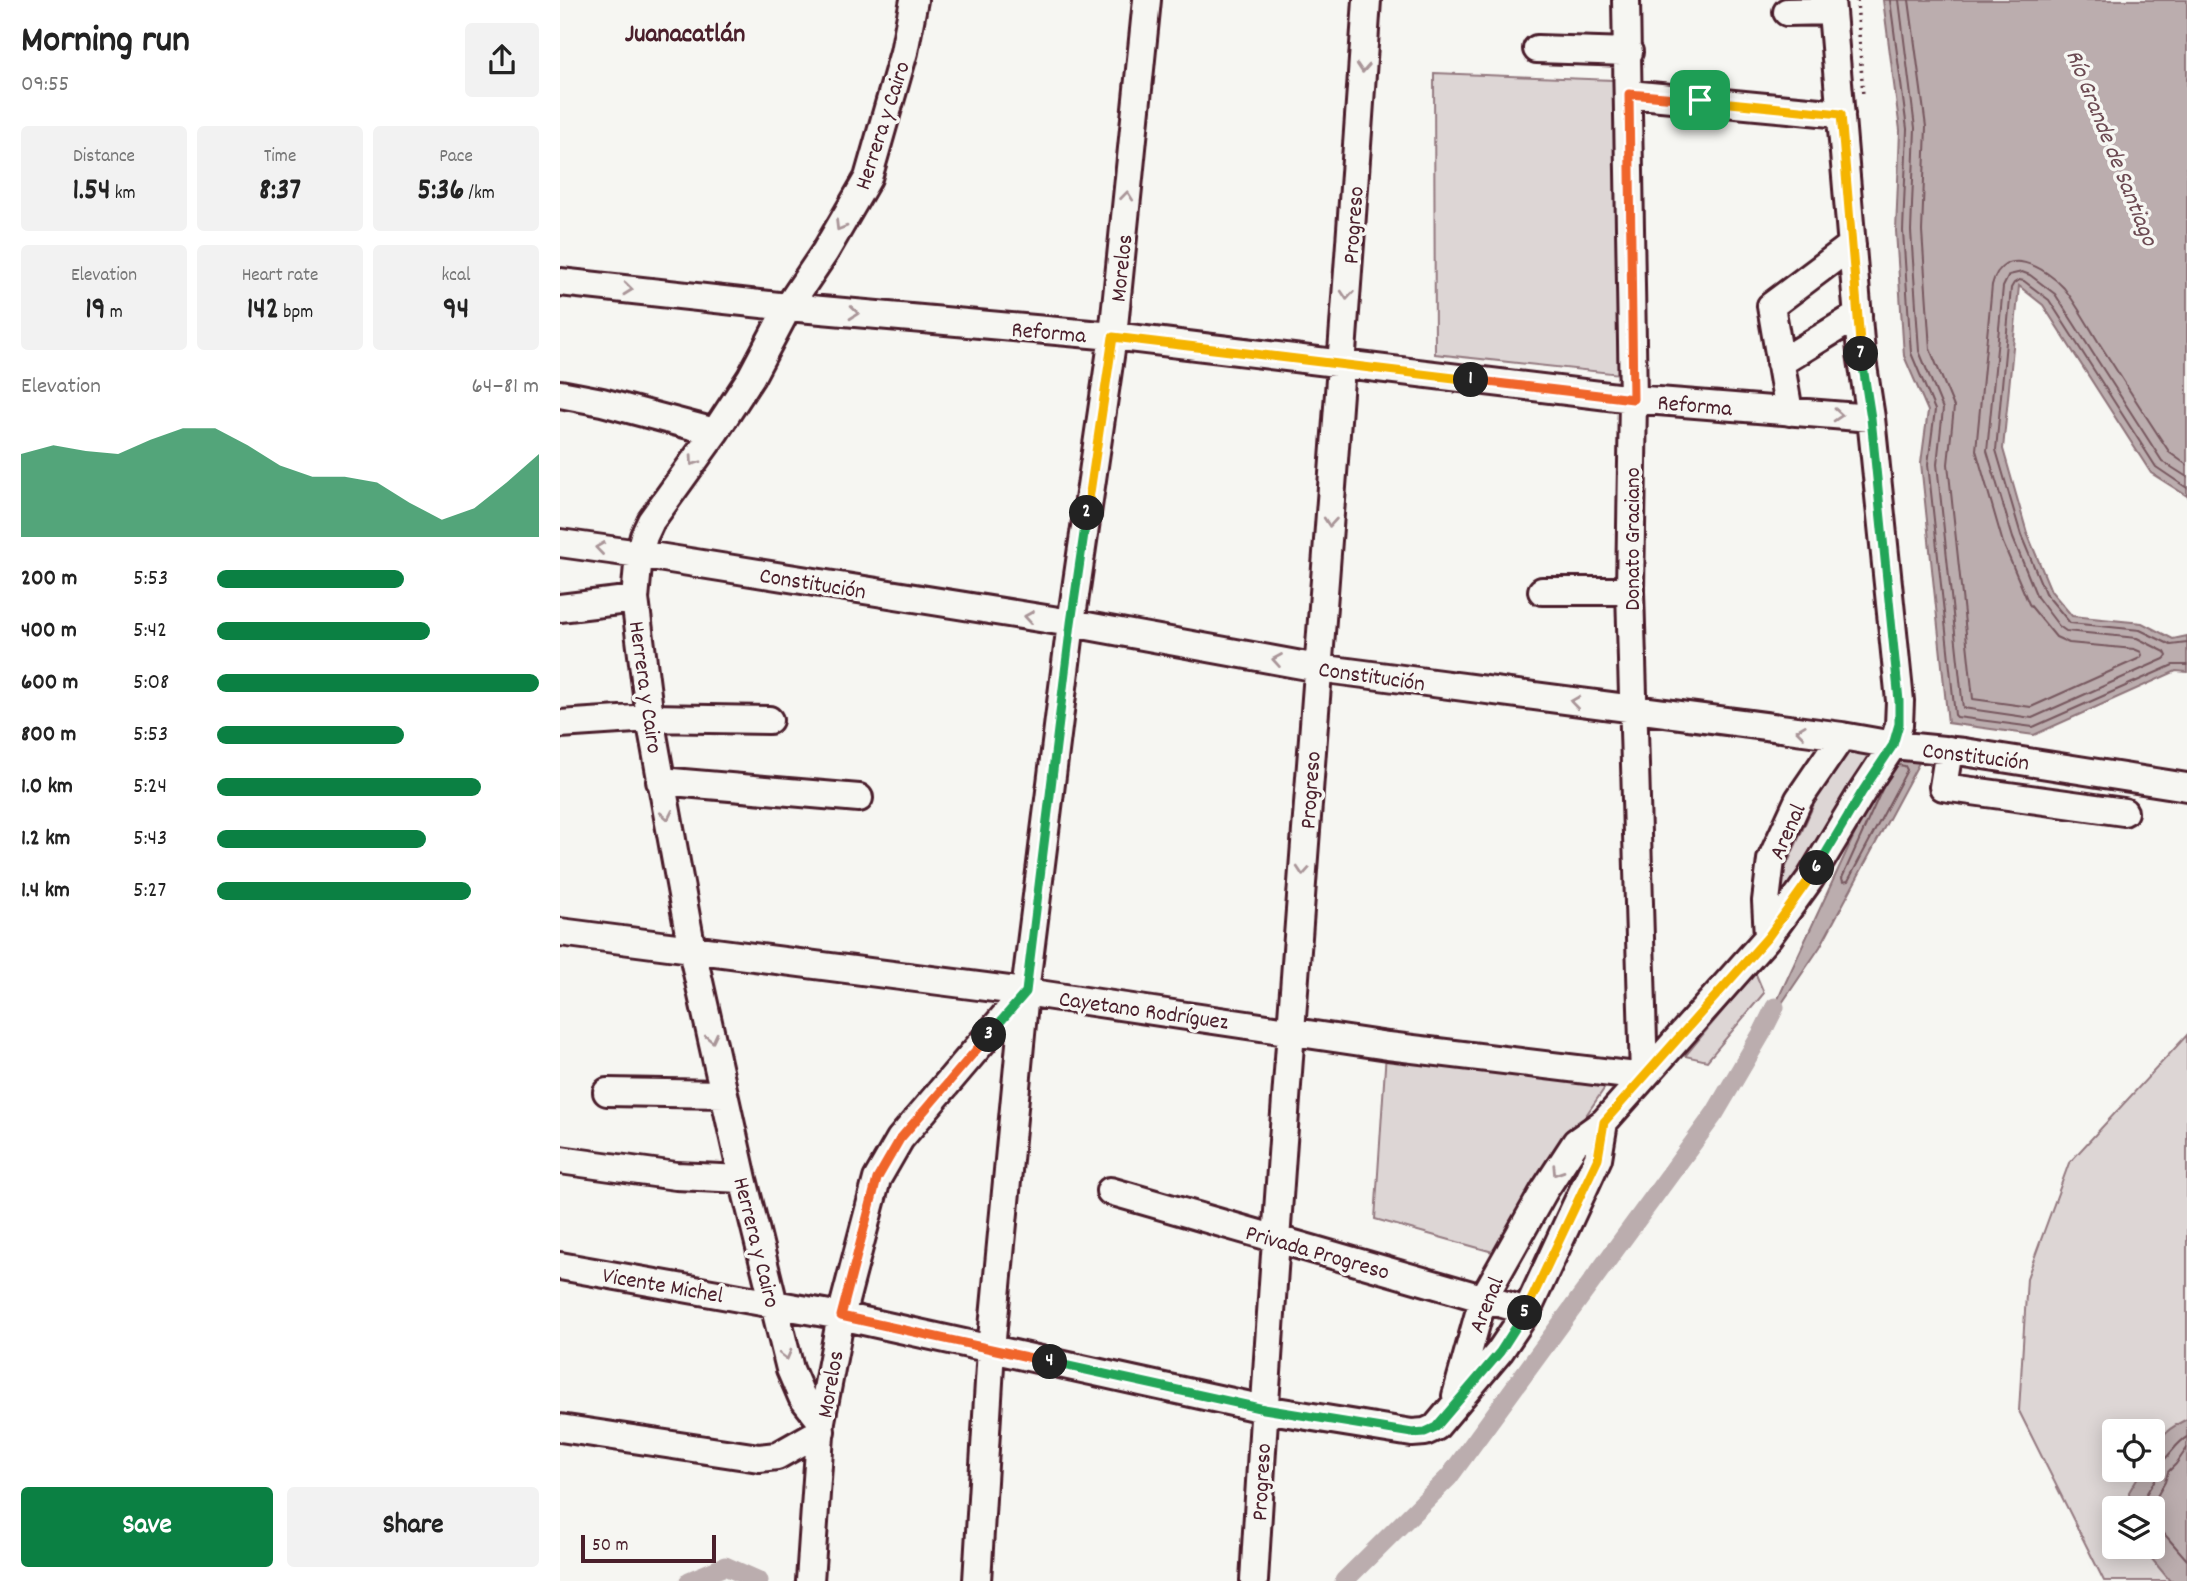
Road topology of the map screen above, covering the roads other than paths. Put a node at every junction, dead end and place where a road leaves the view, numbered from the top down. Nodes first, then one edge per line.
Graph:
1 (914, 0) edge
2 (1147, 0) edge
3 (1367, 0) edge
4 (1626, 0) edge
5 (1832, 6) edge
6 (1787, 12) dead end
7 (1537, 49) dead end
8 (1629, 52) junction
9 (1629, 94) junction
10 (1841, 114) junction
11 (1852, 245) junction
12 (560, 282) edge
13 (789, 307) junction
14 (1858, 314) junction
15 (1113, 337) junction
16 (1780, 363) junction
17 (1343, 365) junction
18 (560, 394) edge
19 (1633, 399) junction
20 (1789, 412) junction
21 (1871, 418) junction
22 (715, 432) junction
23 (560, 543) edge
24 (639, 554) junction
25 (1542, 591) dead end
26 (1630, 591) junction
27 (635, 599) junction
28 (560, 608) edge
29 (1071, 623) junction
30 (1318, 668) junction
31 (1633, 710) junction
32 (650, 718) junction
33 (769, 720) dead end
34 (560, 724) edge
35 (1842, 736) junction
36 (1893, 745) junction
37 (1949, 750) junction
38 (660, 781) junction
39 (2187, 787) edge
40 (859, 798) dead end
41 (2124, 812) dead end
42 (560, 932) edge
43 (1768, 937) junction
44 (692, 950) junction
45 (1026, 992) junction
46 (1291, 1031) junction
47 (1644, 1077) junction
48 (607, 1092) dead end
49 (724, 1094) junction
50 (1604, 1122) junction
51 (560, 1160) edge
52 (743, 1179) junction
53 (1110, 1191) dead end
54 (1277, 1238) junction
55 (560, 1266) edge
56 (1483, 1299) junction
57 (773, 1303) junction
58 (1527, 1311) junction
59 (841, 1316) junction
60 (991, 1349) junction
61 (1454, 1405) junction
62 (1264, 1409) junction
63 (821, 1426) junction
64 (560, 1428) edge
65 (810, 1576) edge
66 (977, 1581) edge
67 (1254, 1581) edge

1 -> 13 street, Herrera y Cairo
15 -> 2 street, Morelos
3 -> 17 street, Progreso
4 - 8 street, Donato Graciano
5 - 6 street
5 - 10 street, Arenal
7 - 8 street
8 - 9 street, Donato Graciano
9 - 10 street
9 - 19 street, Donato Graciano
10 - 11 street, Arenal
11 - 14 street, Arenal
11 - 16 street
12 -> 13 street, Reforma
13 -> 15 street, Reforma
13 - 22 street, Herrera y Cairo
14 - 16 street
14 - 21 street, Arenal
15 - 17 street, Reforma
15 - 29 street, Morelos
16 - 20 street
17 - 19 street, Reforma
17 -> 30 street, Progreso
18 - 22 street
19 - 20 street, Reforma
19 - 26 street, Donato Graciano
20 -> 21 street, Reforma
21 - 36 street, Arenal
22 -> 24 street, Herrera y Cairo
24 -> 23 street, Constitución
24 - 27 street, Herrera y Cairo
29 -> 24 street, Constitución
25 - 26 street
26 - 31 street, Donato Graciano
27 - 28 street
27 - 32 street, Herrera y Cairo
30 -> 29 street, Constitución
29 - 45 street, Morelos
31 -> 30 street, Constitución
30 -> 46 street, Progreso
35 -> 31 street, Constitución
31 - 47 street, Donato Graciano
32 - 33 street
32 - 34 street
32 - 38 street, Herrera y Cairo
35 - 36 street, Constitución
35 - 43 street, Arenal
36 - 37 street, Constitución
36 - 43 street, Arenal
37 - 39 street, Constitución
37 - 41 street
38 - 40 street
38 -> 44 street, Herrera y Cairo
42 - 44 street, Cayetano Rodríguez
43 - 47 street, Arenal
44 - 45 street, Cayetano Rodríguez
44 -> 49 street, Herrera y Cairo
45 - 46 street, Cayetano Rodríguez
45 - 59 street, Morelos
45 - 60 street, Morelos
46 - 47 street, Cayetano Rodríguez
46 - 54 street, Progreso
47 - 50 street, Arenal
48 - 49 street
49 - 52 street, Herrera y Cairo
50 -> 56 street, Arenal
50 - 58 street, Arenal
51 - 52 street
52 - 57 street, Herrera y Cairo
53 - 54 street, Privada Progreso
54 - 56 street, Privada Progreso
54 - 62 street, Progreso
55 - 57 street, Vicente Michel
56 - 58 street, Privada Progreso
56 - 61 street, Arenal
57 - 59 street, Vicente Michel
57 -> 63 street, Herrera y Cairo
58 - 61 street, Arenal
59 - 60 street, Vicente Michel
59 - 63 street, Morelos
60 - 62 street, Vicente Michel
60 - 66 street, Morelos
61 - 62 street, Vicente Michel
62 - 67 street, Progreso
63 - 64 street
63 - 65 street, Morelos

